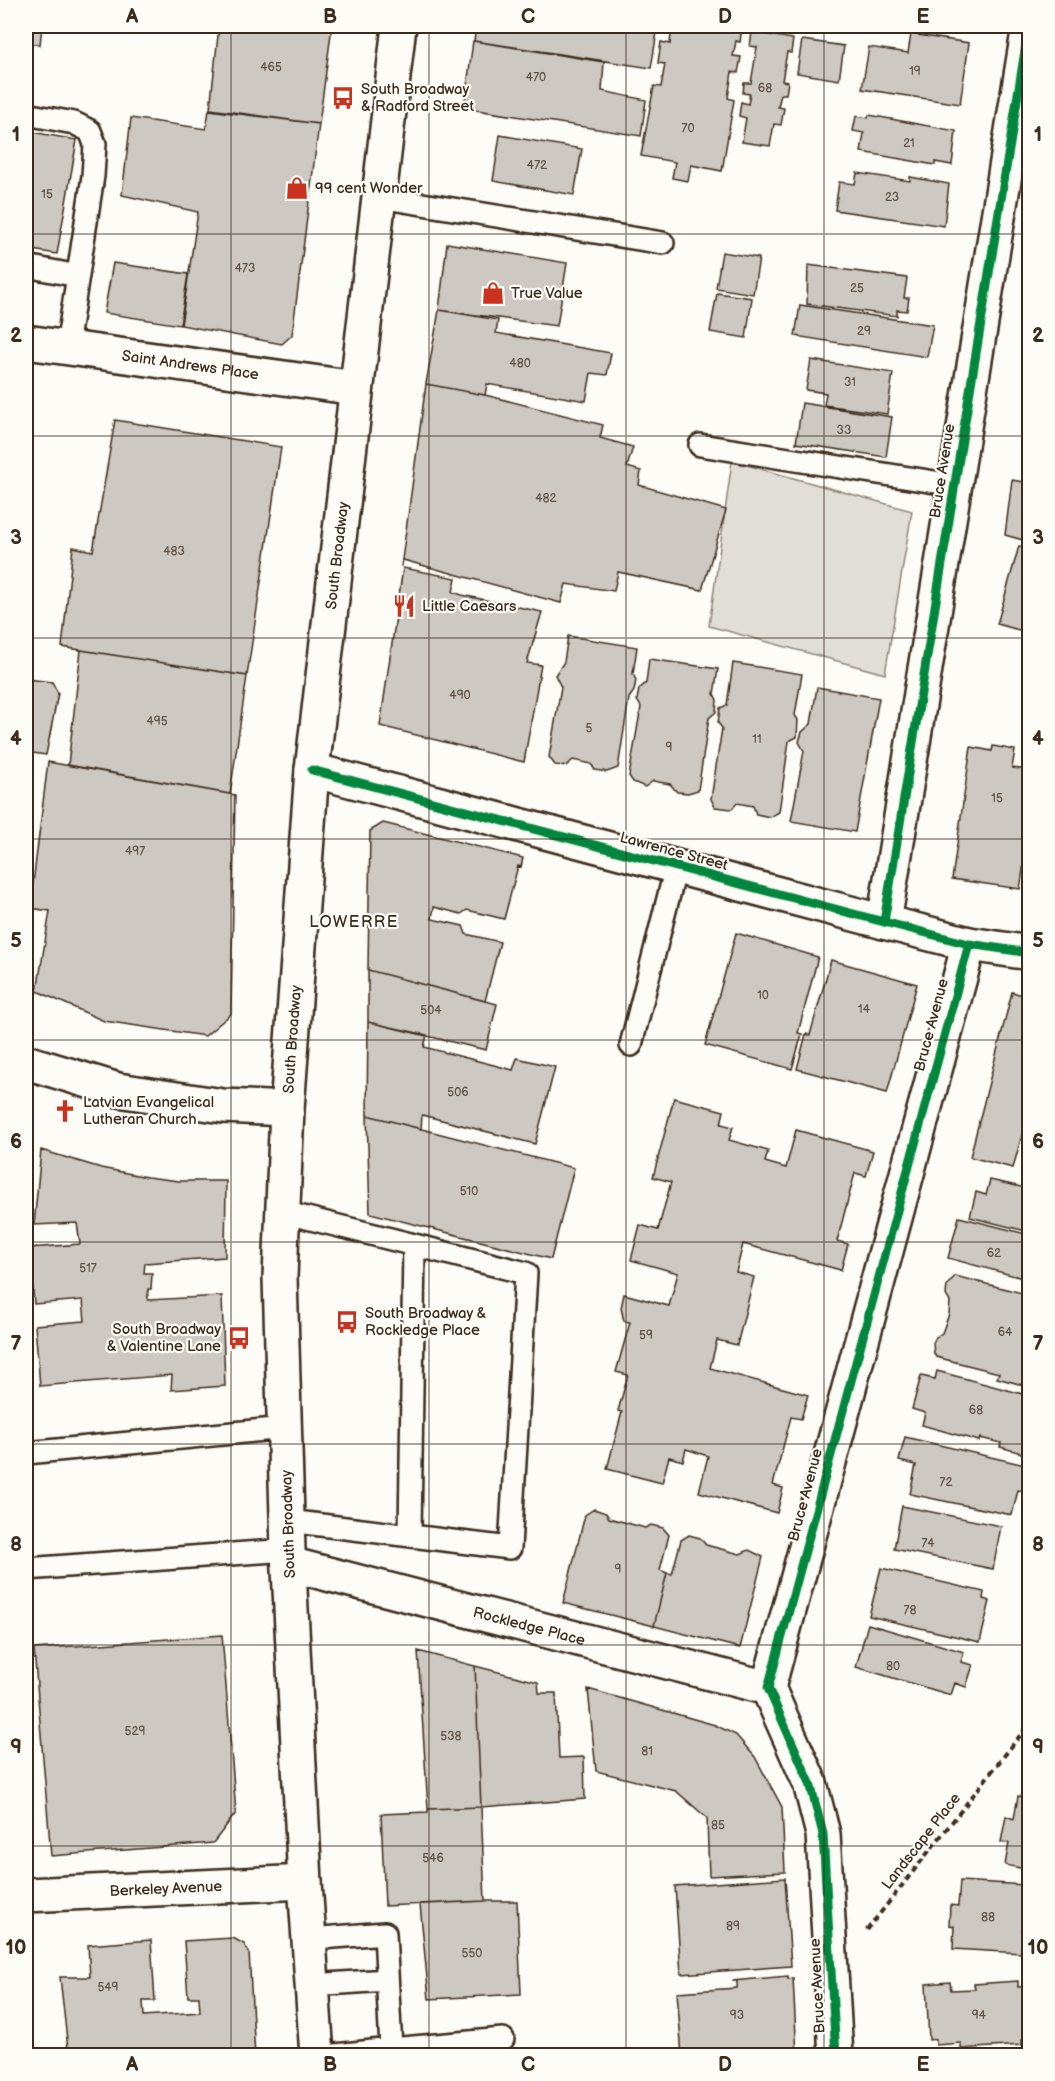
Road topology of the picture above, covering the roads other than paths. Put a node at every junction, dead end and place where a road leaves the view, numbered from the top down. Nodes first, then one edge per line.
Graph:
1 (399, 26) edge
2 (1029, 26) edge
3 (26, 114) edge
4 (379, 197) junction
5 (663, 243) dead end
6 (26, 266) edge
7 (78, 276) junction
8 (26, 342) edge
9 (67, 347) junction
10 (357, 388) junction
11 (700, 445) dead end
12 (954, 485) junction
13 (312, 771) junction
14 (676, 867) junction
15 (884, 922) junction
16 (969, 944) junction
17 (1029, 953) edge
18 (631, 1045) dead end
19 (26, 1062) edge
20 (287, 1109) junction
21 (283, 1212) junction
22 (414, 1245) junction
23 (285, 1428) junction
24 (26, 1453) edge
25 (410, 1535) junction
26 (288, 1545) junction
27 (26, 1569) edge
28 (768, 1688) junction
29 (305, 1882) junction
30 (26, 1895) edge
31 (309, 1940) junction
32 (387, 1980) junction
33 (312, 1985) junction
34 (503, 2039) dead end
35 (392, 2049) junction
36 (317, 2055) edge
37 (326, 2055) edge
38 (836, 2055) edge

1 - 4 street, South Broadway
2 - 12 street, Bruce Avenue
3 - 7 lane
4 - 5 lane
4 - 10 street, South Broadway
6 - 7 lane
7 - 9 lane
8 - 9 street, Saint Andrews Place
9 - 10 street, Saint Andrews Place
10 - 13 street, South Broadway
11 - 12 lane
12 - 15 street, Bruce Avenue
13 - 14 street, Lawrence Street
13 - 20 street, South Broadway
14 - 15 street, Lawrence Street
14 - 18 lane
15 - 16 street, Lawrence Street
16 - 17 street, Lawrence Street
16 - 28 street, Bruce Avenue
19 - 20 street
20 - 21 street, South Broadway
21 - 22 lane
21 - 23 street, South Broadway
22 - 25 lane
22 - 25 lane
23 - 24 lane
23 - 26 street, South Broadway
25 - 26 lane
26 - 27 lane
26 - 28 street, Rockledge Place
26 - 29 street, South Broadway
28 - 38 street, Bruce Avenue
29 - 30 street, Berkeley Avenue
29 - 31 street, South Broadway
31 - 32 lane
31 - 33 street, South Broadway
32 - 33 lane
32 - 35 lane
33 - 36 street, South Broadway
34 - 35 lane
35 - 37 lane

